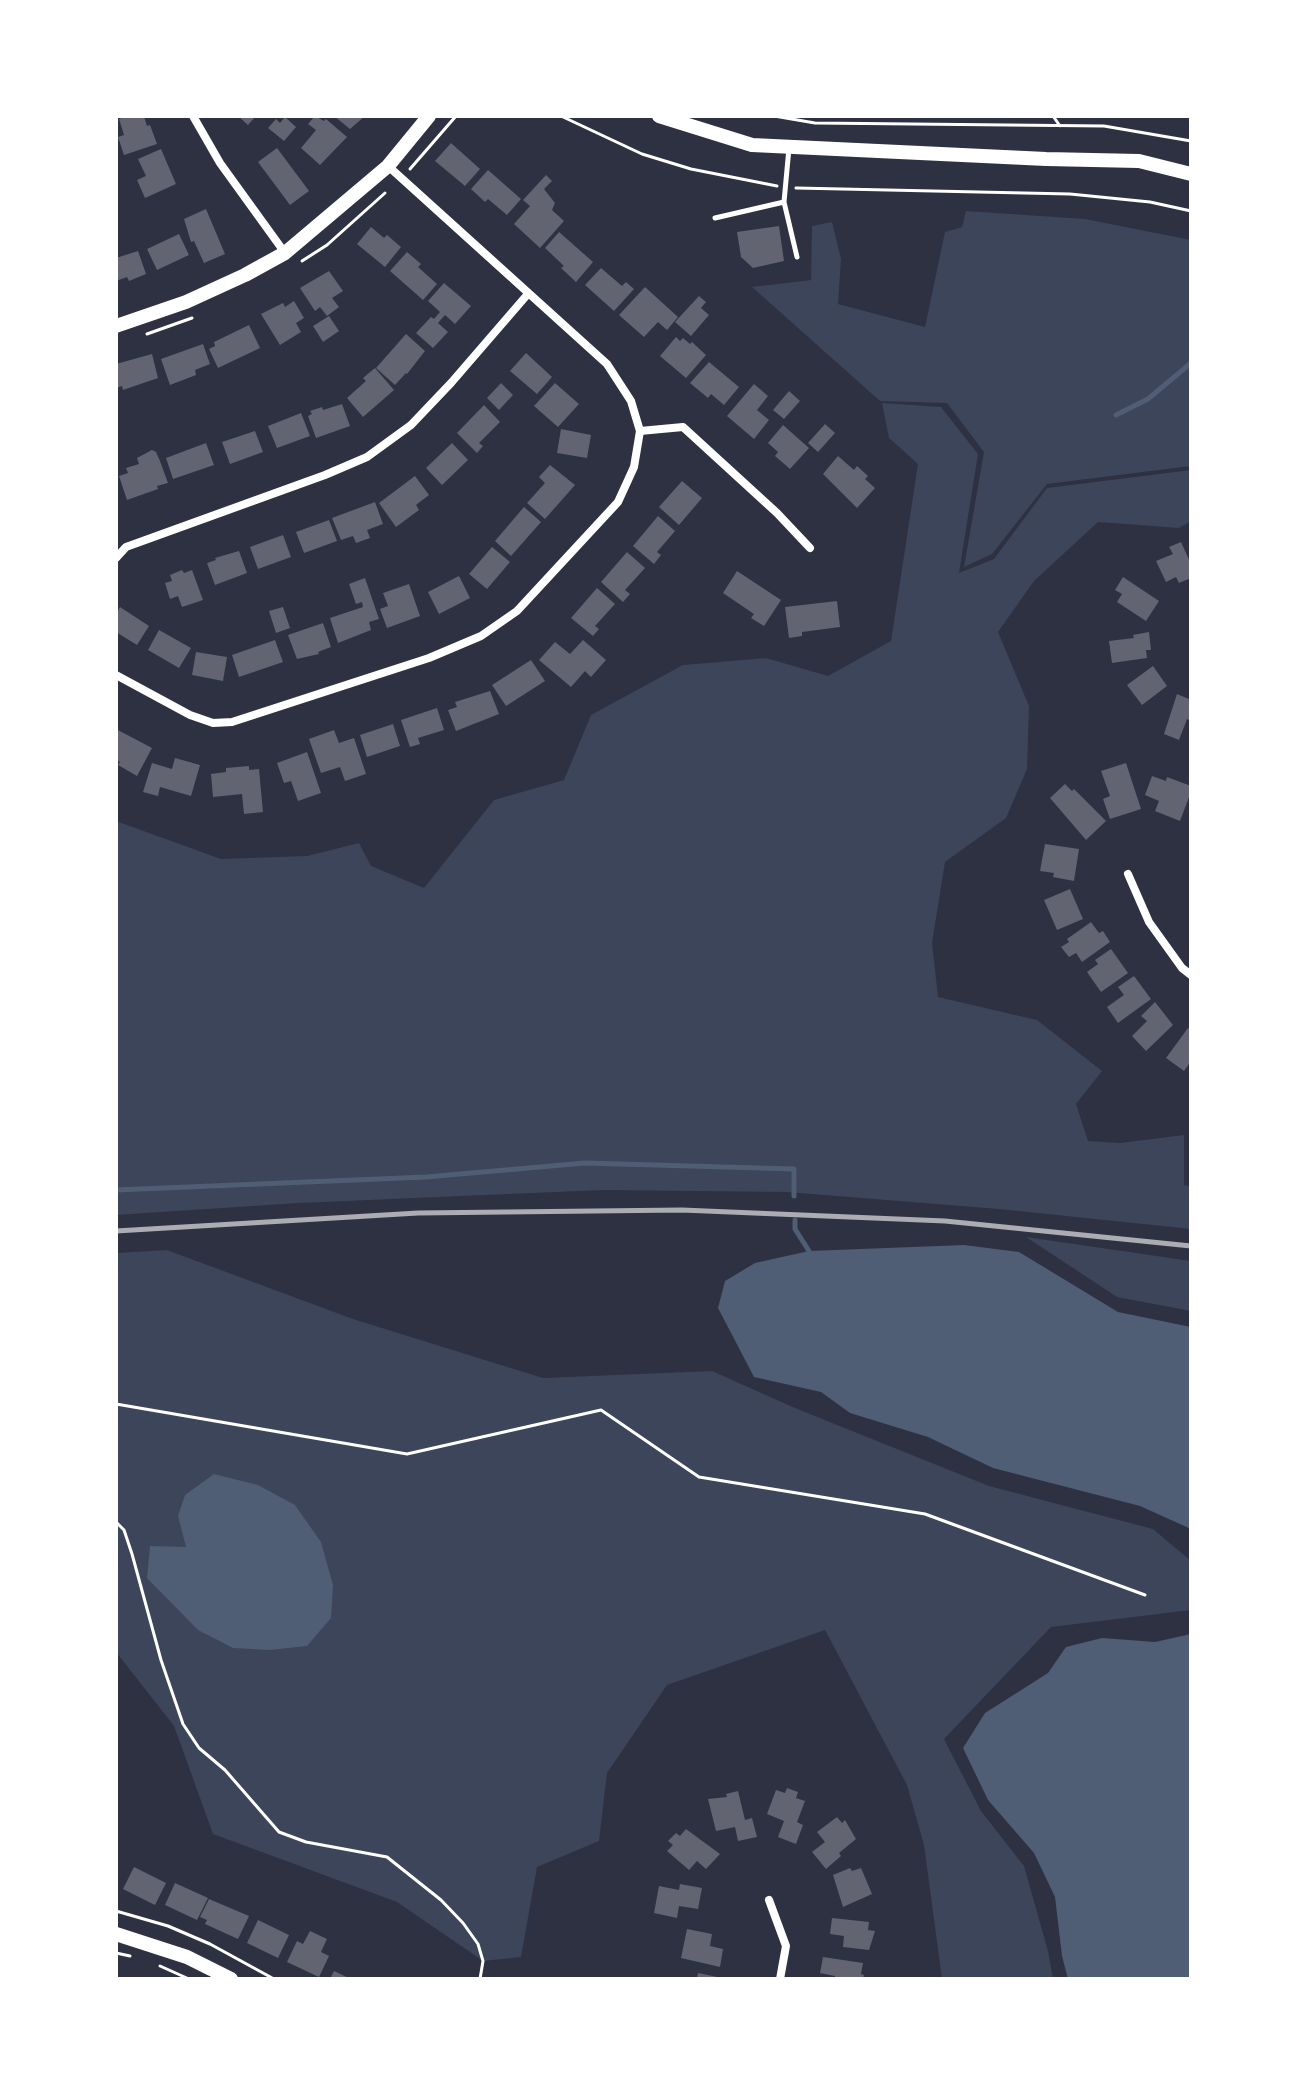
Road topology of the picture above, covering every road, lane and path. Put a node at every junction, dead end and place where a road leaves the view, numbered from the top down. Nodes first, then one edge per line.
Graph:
1 (193, 116) edge
2 (429, 116) edge
3 (456, 116) edge
4 (561, 116) edge
5 (659, 116) edge
6 (774, 116) edge
7 (1053, 116) edge
8 (1060, 126) junction
9 (1191, 141) edge
10 (789, 147) junction
11 (388, 166) junction
12 (410, 169) dead end
13 (1191, 174) edge
14 (786, 188) junction
15 (784, 202) junction
16 (1191, 211) edge
17 (715, 218) dead end
18 (285, 253) junction
19 (797, 257) dead end
20 (527, 295) junction
21 (116, 326) edge
22 (640, 431) junction
23 (810, 548) dead end
24 (116, 558) edge
25 (116, 675) edge
26 (1128, 874) dead end
27 (1191, 975) edge
28 (116, 1404) edge
29 (116, 1522) edge
30 (1145, 1595) dead end
31 (769, 1900) dead end
32 (116, 1911) edge
33 (116, 1934) edge
34 (116, 1953) edge
35 (131, 1957) dead end
36 (160, 1966) dead end
37 (189, 1979) edge
38 (231, 1979) edge
39 (274, 1979) edge
40 (480, 1979) edge
41 (780, 1979) edge

1 - 18 street
2 - 11 main road
3 - 12 path
4 - 14 path
5 - 10 main road
6 - 8 path
7 - 8 path
8 - 9 path
10 - 13 main road
10 - 14 lane
11 - 18 main road
11 - 20 street
14 - 15 lane
14 - 16 path
15 - 17 lane
15 - 19 lane
18 - 21 main road
20 - 22 street
20 - 24 street
22 - 23 street
22 - 25 street
26 - 27 street
28 - 30 path
29 - 40 path
31 - 41 street
32 - 39 path
33 - 38 main road
34 - 35 path
36 - 37 path

